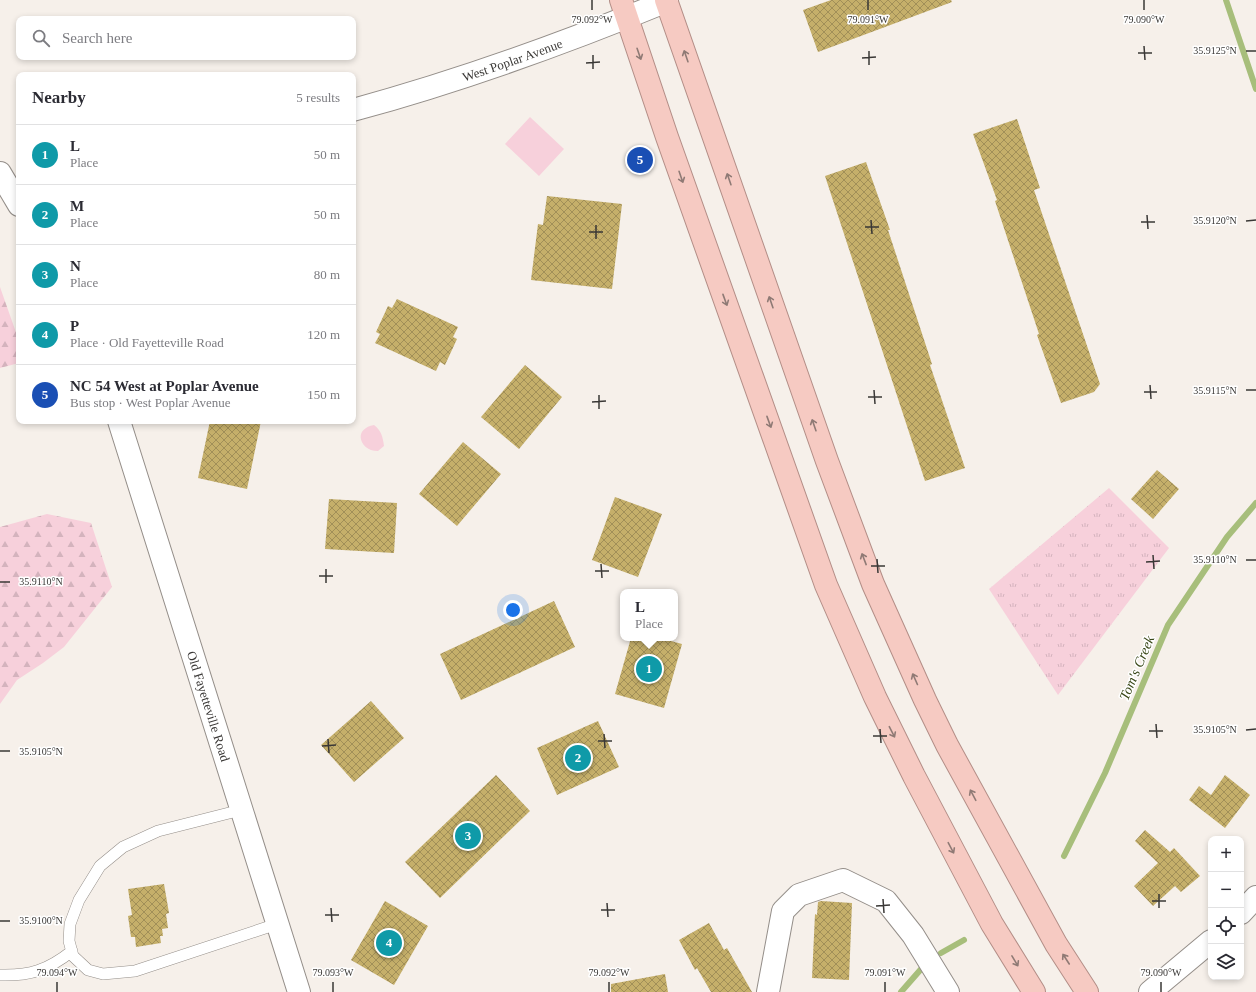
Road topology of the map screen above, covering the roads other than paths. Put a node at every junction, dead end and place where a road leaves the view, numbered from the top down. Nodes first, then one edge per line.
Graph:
1 (667, 0) edge
2 (624, 9) edge
3 (356, 109) edge
4 (120, 424) edge
5 (241, 810) junction
6 (1256, 897) edge
7 (1244, 910) edge
8 (277, 924) junction
9 (1208, 944) edge
10 (72, 951) junction
11 (0, 975) edge
12 (299, 992) edge
13 (768, 992) edge
14 (948, 992) edge
15 (1034, 992) edge
16 (1087, 992) edge
17 (1150, 992) edge

1 - 2 street, West Poplar Avenue
16 -> 1 highway
2 - 3 street, West Poplar Avenue
2 -> 15 highway
4 - 5 street, Old Fayetteville Road
5 - 8 street, Old Fayetteville Road
5 - 10 lane
6 - 7 street
8 - 10 lane
8 - 12 street, Old Fayetteville Road
9 - 17 street
10 - 11 lane
13 - 14 street

